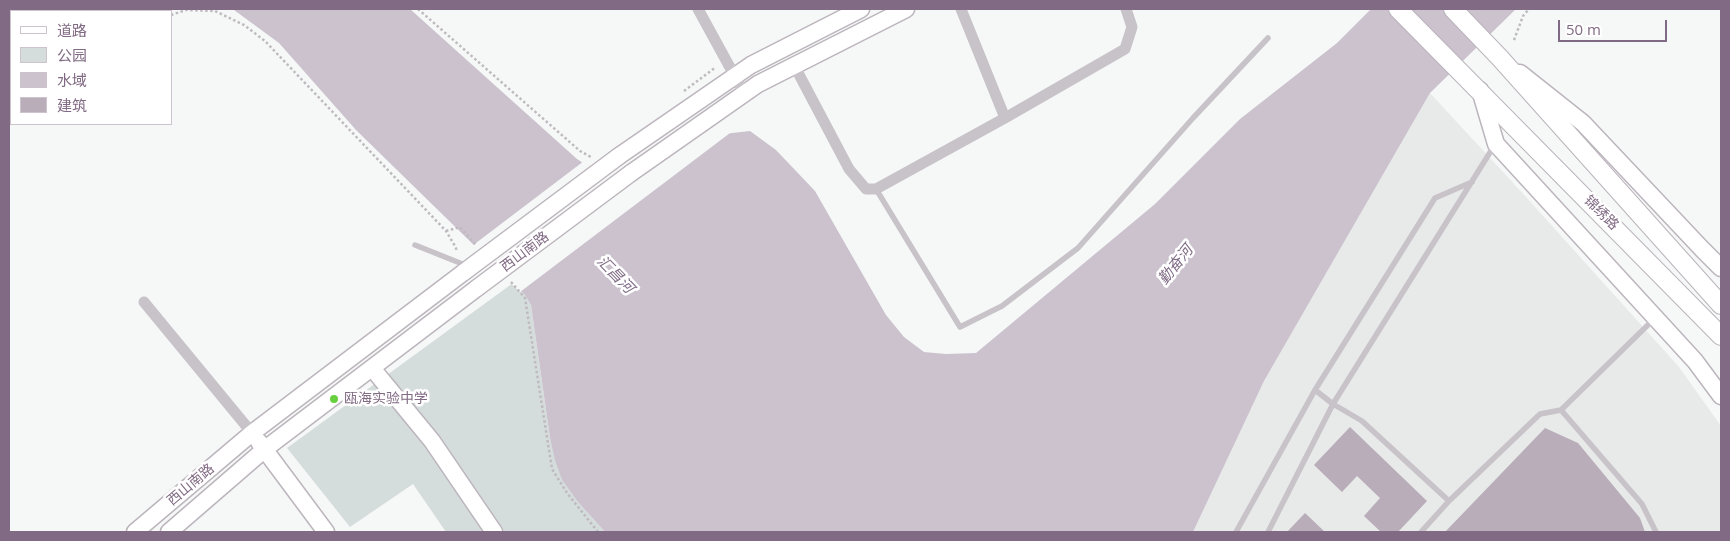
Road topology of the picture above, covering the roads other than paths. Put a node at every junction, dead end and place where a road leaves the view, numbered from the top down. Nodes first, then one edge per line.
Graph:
1 (698, 9) edge
2 (861, 9) edge
3 (906, 9) edge
4 (961, 9) edge
5 (1126, 9) edge
6 (1398, 9) edge
7 (1453, 9) edge
8 (1268, 38) dead end
9 (1500, 58) junction
10 (794, 65) junction
11 (735, 77) junction
12 (1480, 90) junction
13 (744, 94) junction
14 (1005, 118) junction
15 (1496, 144) junction
16 (1472, 182) junction
17 (876, 189) junction
18 (415, 245) dead end
19 (462, 267) junction
20 (1721, 268) edge
21 (144, 302) dead end
22 (1721, 305) edge
23 (1655, 318) junction
24 (1721, 336) edge
25 (372, 368) junction
26 (1315, 390) junction
27 (1721, 396) edge
28 (1333, 404) junction
29 (1562, 410) junction
30 (252, 433) junction
31 (265, 449) junction
32 (1450, 501) junction
33 (135, 532) edge
34 (169, 532) edge
35 (326, 532) edge
36 (494, 532) edge
37 (1236, 532) edge
38 (1268, 532) edge
39 (1421, 532) edge
40 (1656, 532) edge

1 - 11 street
2 - 11 main road, 西山南路
3 - 10 main road, 西山南路
4 - 14 street
5 - 14 street
6 - 12 main road, 锦绣路
7 - 9 main road, 锦绣路
8 - 17 lane
9 - 20 main road
9 - 22 main road, 锦绣路
10 - 13 main road, 西山南路
10 - 17 street
11 - 13 street
11 - 19 main road, 西山南路, bridge
12 - 15 main road
12 - 24 main road, 锦绣路
13 - 25 main road, 西山南路, bridge
14 - 17 street
15 - 16 lane
15 - 23 main road
16 - 26 lane
16 - 28 lane
18 - 19 lane
19 - 30 main road, 西山南路
21 - 30 street
23 - 27 main road
23 - 29 lane
25 - 31 main road, 西山南路
25 - 36 main road
26 - 28 lane
26 - 37 lane
28 - 32 lane
28 - 38 lane
29 - 32 lane
29 - 40 lane
30 - 31 main road
30 - 33 main road, 西山南路
31 - 34 main road, 西山南路
31 - 35 main road
32 - 39 lane

